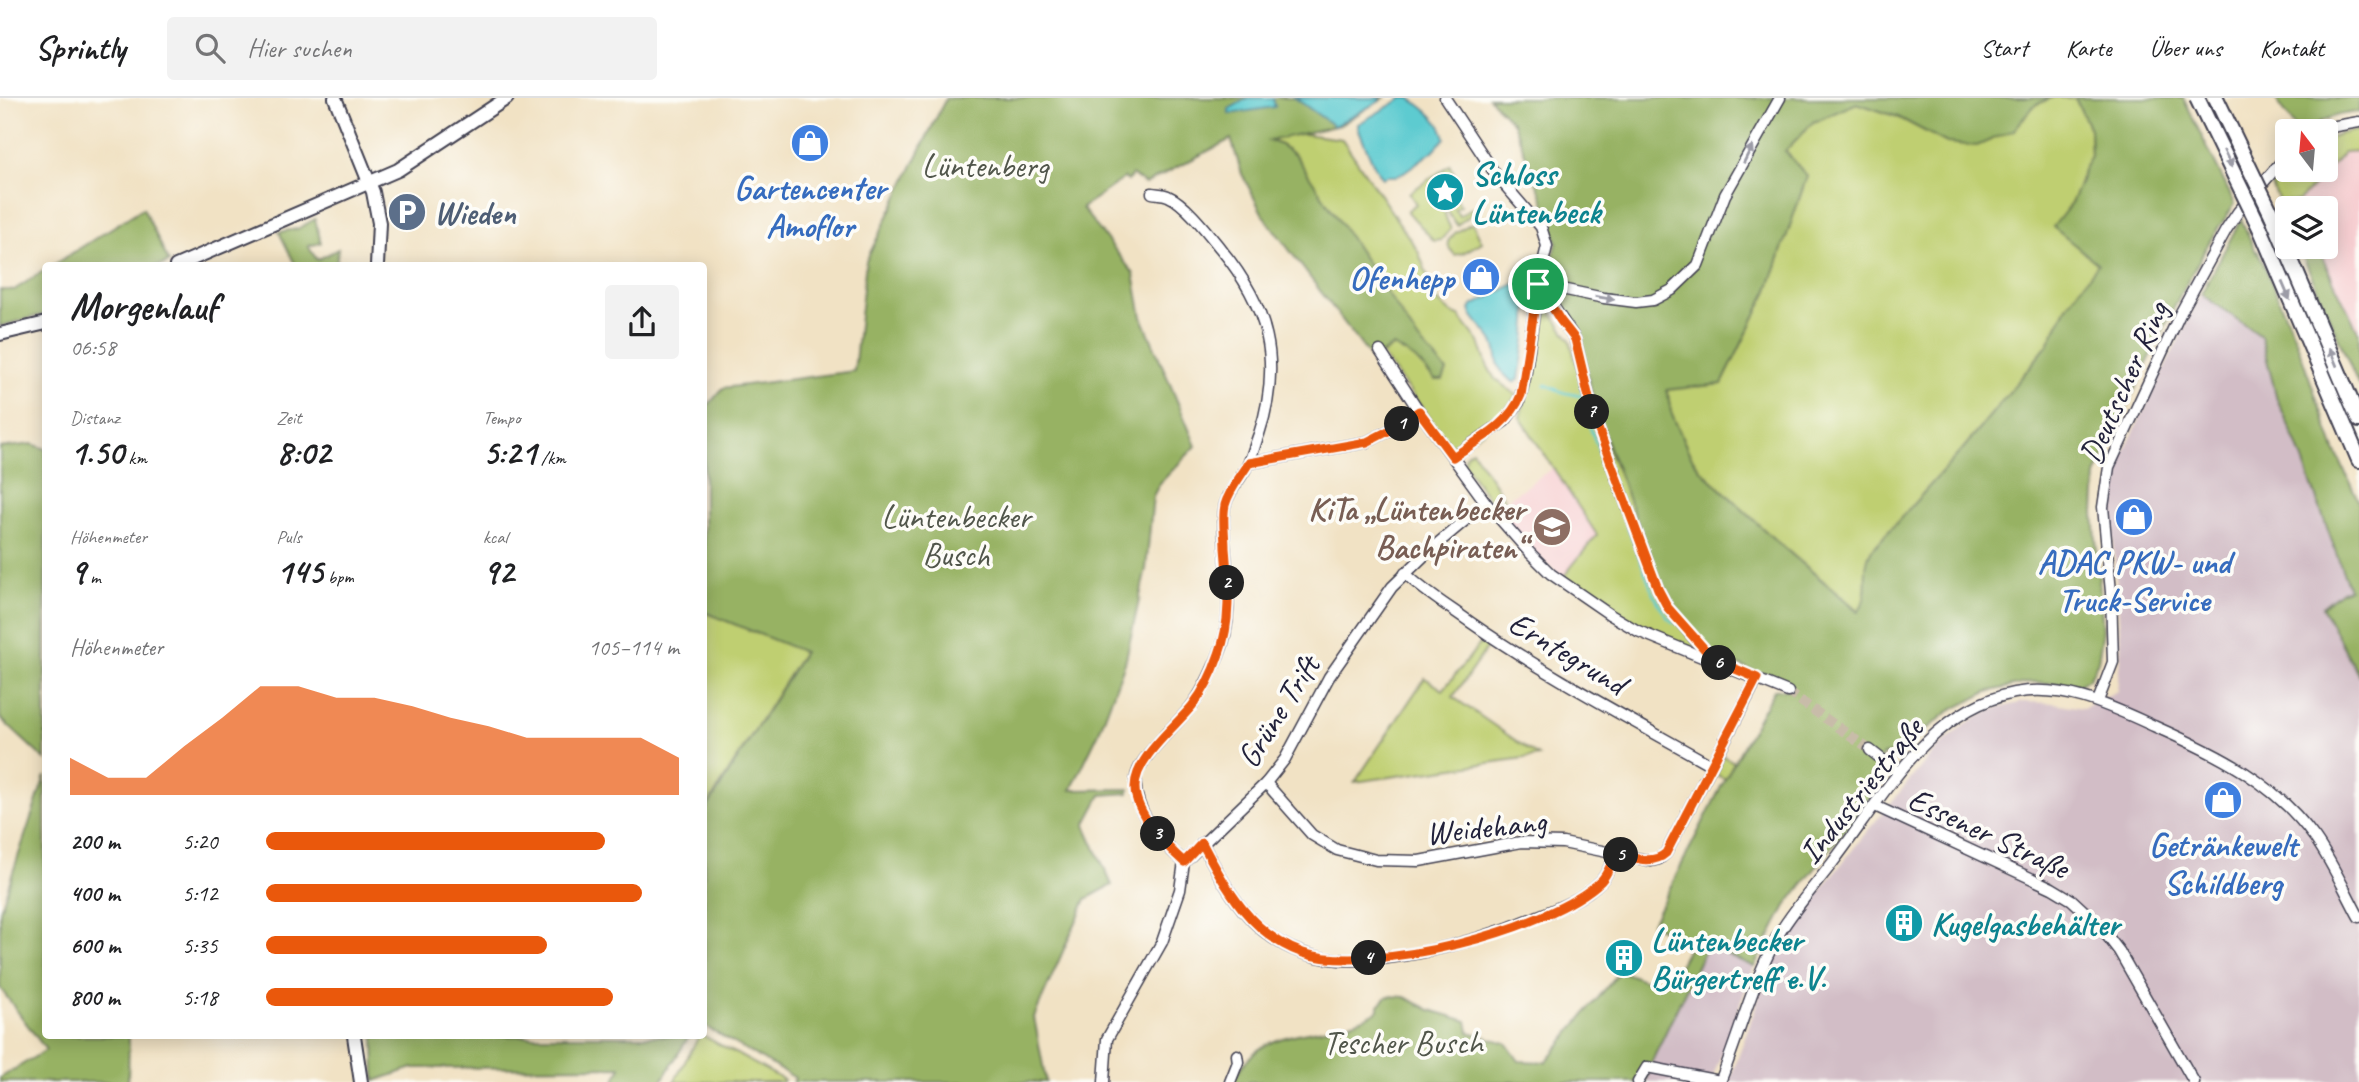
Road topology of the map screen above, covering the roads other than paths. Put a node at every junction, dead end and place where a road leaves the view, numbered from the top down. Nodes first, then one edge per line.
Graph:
1 (335, 98) edge
2 (507, 98) edge
3 (1444, 98) edge
4 (1780, 98) edge
5 (2197, 98) edge
6 (2216, 98) edge
7 (2359, 122) edge
8 (2338, 126) edge
9 (2275, 168) edge
10 (370, 183) junction
11 (1152, 193) dead end
12 (185, 262) edge
13 (377, 262) edge
14 (1538, 284) junction
15 (42, 324) edge
16 (0, 334) edge
17 (1380, 351) dead end
18 (1419, 411) junction
19 (2359, 420) edge
20 (1453, 457) junction
21 (2359, 460) edge
22 (1249, 463) junction
23 (1486, 503) junction
24 (1405, 573) junction
25 (1714, 660) junction
26 (1757, 678) junction
27 (1788, 692) tunnel mouth
28 (2098, 701) junction
29 (1870, 750) tunnel mouth
30 (1711, 765) junction
31 (1898, 772) junction
32 (1266, 783) junction
33 (1875, 806) junction
34 (1202, 843) junction
35 (1616, 854) junction
36 (1184, 862) junction
37 (2359, 917) edge
38 (354, 1039) edge
39 (1237, 1055) dead end
40 (361, 1082) edge
41 (1104, 1082) edge
42 (1230, 1082) edge
43 (1638, 1082) edge
44 (1720, 1082) edge
45 (2194, 1082) edge

1 - 10 main road
2 - 10 main road
3 - 14 street
14 -> 4 street
5 -> 21 highway, bridge
19 -> 6 highway, bridge
7 - 8 street
9 - 28 street, Deutscher Ring
10 - 12 main road
10 - 13 main road
11 - 22 street
14 - 20 street
14 - 25 street
15 - 16 main road
17 - 18 street
18 - 20 street
18 - 22 street
20 - 23 street
22 - 36 street
23 - 24 street, Grüne Trift
23 - 25 street
24 - 30 street, Erntegrund
24 - 32 street, Grüne Trift
25 - 26 street
26 - 27 street
26 - 30 street, Weidehang
28 - 31 street, Industriestraße
28 - 37 street, Industriestraße
29 - 31 street
30 - 35 street, Weidehang
31 - 33 street, Industriestraße
32 - 34 street, Grüne Trift
32 - 35 street, Weidehang
33 - 44 street, Industriestraße
33 - 45 street, Essener Straße
34 - 35 street
34 - 36 street, Grüne Trift
36 - 41 street
38 - 40 main road
39 - 42 street
43 - 44 street, Industriestraße

